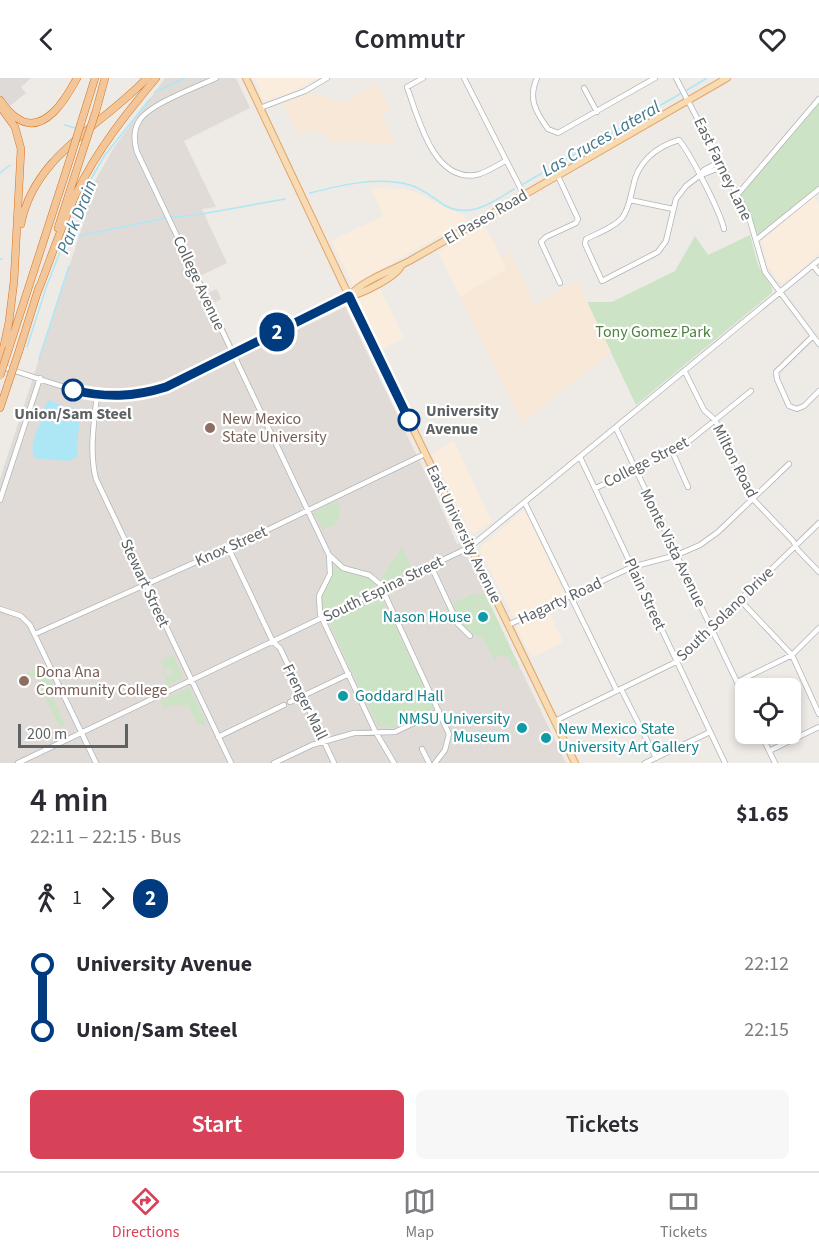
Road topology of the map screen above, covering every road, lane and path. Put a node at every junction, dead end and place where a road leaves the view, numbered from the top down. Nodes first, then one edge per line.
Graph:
1 (77, 78) edge
2 (95, 78) edge
3 (105, 78) edge
4 (147, 78) edge
5 (156, 78) edge
6 (216, 78) edge
7 (246, 78) edge
8 (327, 78) edge
9 (423, 78) edge
10 (464, 78) edge
11 (537, 78) edge
12 (655, 78) edge
13 (676, 78) edge
14 (727, 78) edge
15 (584, 88) dead end
16 (819, 99) edge
17 (0, 100) edge
18 (689, 100) junction
19 (0, 106) edge
20 (260, 108) junction
21 (597, 112) junction
22 (505, 161) junction
23 (722, 164) junction
24 (558, 176) junction
25 (699, 176) junction
26 (817, 191) edge
27 (738, 194) junction
28 (524, 195) junction
29 (819, 198) edge
30 (630, 200) junction
31 (674, 209) junction
32 (724, 229) dead end
33 (756, 240) junction
34 (819, 260) edge
35 (15, 265) junction
36 (813, 265) junction
37 (819, 273) edge
38 (560, 283) dead end
39 (38, 291) junction
40 (781, 292) junction
41 (349, 296) junction
42 (813, 336) junction
43 (819, 344) edge
44 (7, 347) junction
45 (233, 354) junction
46 (0, 365) edge
47 (685, 372) junction
48 (0, 376) edge
49 (40, 378) junction
50 (751, 391) dead end
51 (819, 391) edge
52 (97, 395) junction
53 (0, 408) edge
54 (715, 420) junction
55 (616, 428) junction
56 (672, 452) junction
57 (425, 454) junction
58 (580, 457) junction
59 (789, 464) dead end
60 (636, 470) junction
61 (688, 487) dead end
62 (596, 488) junction
63 (753, 499) junction
64 (0, 500) edge
65 (525, 502) junction
66 (306, 511) junction
67 (819, 523) edge
68 (796, 545) junction
69 (228, 547) junction
70 (470, 547) junction
71 (329, 555) junction
72 (677, 555) junction
73 (431, 566) junction
74 (632, 567) junction
75 (819, 572) edge
76 (145, 584) junction
77 (382, 590) junction
78 (570, 596) junction
79 (740, 600) junction
80 (0, 609) edge
81 (322, 618) junction
82 (508, 625) junction
83 (711, 627) junction
84 (819, 628) edge
85 (35, 634) junction
86 (470, 636) dead end
87 (273, 642) junction
88 (792, 655) junction
89 (676, 662) junction
90 (349, 674) junction
91 (735, 678) edge
92 (745, 678) edge
93 (191, 681) junction
94 (619, 690) junction
95 (302, 696) junction
96 (290, 702) dead end
97 (284, 705) dead end
98 (439, 711) junction
99 (819, 714) edge
100 (369, 718) junction
101 (555, 721) junction
102 (819, 727) edge
103 (359, 731) junction
104 (375, 731) junction
105 (710, 732) junction
106 (81, 733) junction
107 (218, 737) junction
108 (324, 742) junction
109 (766, 744) edge
110 (422, 749) dead end
111 (769, 751) junction
112 (656, 758) junction
113 (649, 762) edge
114 (18, 763) edge
115 (96, 763) edge
116 (231, 763) edge
117 (274, 763) edge
118 (334, 763) edge
119 (394, 763) edge
120 (429, 763) edge
121 (435, 763) edge
122 (575, 763) edge
123 (725, 763) edge
124 (775, 763) edge

1 - 17 highway
2 - 44 highway, bridge
3 - 39 highway, bridge
4 - 35 highway
5 - 39 highway
6 - 45 street, College Avenue
7 - 20 main road, East University Avenue
8 - 20 street
9 - 22 street
10 - 22 street
11 - 21 street
12 - 21 street
13 - 18 street, East Farney Lane
14 - 18 main road, El Paseo Road
15 - 21 street
16 - 27 street
18 - 23 street, East Farney Lane
18 - 24 main road, El Paseo Road
19 - 35 highway
20 - 41 main road, East University Avenue
22 - 28 street
23 - 25 street
23 - 27 street, East Farney Lane
24 - 28 main road, El Paseo Road
24 - 38 street
25 - 30 street
25 - 31 street
25 - 32 street
26 - 29 street
26 - 33 street
27 - 33 street, East Farney Lane
28 - 41 main road, El Paseo Road
30 - 31 street
30 - 31 street
33 - 40 street, East Farney Lane
34 - 36 street, South Espina Street
35 - 44 highway
36 - 37 street
36 - 40 street, South Espina Street
39 - 53 highway, bridge
40 - 42 street, East Farney Lane
40 - 47 street, South Espina Street
41 - 45 street
41 - 57 main road, East University Avenue
42 - 43 street, East Farney Lane
42 - 51 street
44 - 46 highway
44 - 48 highway, bridge
45 - 52 street
45 - 66 street, College Avenue
46 - 49 street
47 - 54 street, Milton Road
47 - 55 street, South Espina Street
49 - 52 street
49 - 64 street
50 - 54 street, College Street
52 - 76 street, Stewart Street
54 - 56 street, College Street
54 - 63 street, Milton Road
55 - 58 street, South Espina Street
55 - 60 street, Monte Vista Avenue
56 - 60 street, College Street
56 - 61 street
57 - 66 street, Knox Street
57 - 70 main road, East University Avenue
58 - 62 street, Plain Street
58 - 65 street, South Espina Street
59 - 63 street, Hagarty Road
60 - 62 street, College Street
60 - 72 street, Monte Vista Avenue
62 - 74 street, Plain Street
63 - 68 street, Milton Road
63 - 72 street, Hagarty Road
65 - 70 street, South Espina Street
65 - 78 street
66 - 69 street, Knox Street
66 - 71 street, College Avenue
67 - 68 street, South Solano Drive
68 - 75 street, Milton Road
68 - 79 street, South Solano Drive
69 - 76 street, Knox Street
69 - 87 street, Frenger Mall
70 - 73 street, South Espina Street
70 - 82 main road, East University Avenue
71 - 77 street
71 - 81 street
72 - 74 street, Hagarty Road
72 - 83 street, Monte Vista Avenue
73 - 77 street, South Espina Street
73 - 86 street
74 - 78 street, Hagarty Road
74 - 89 street, Plain Street
76 - 85 street, Knox Street
76 - 93 street, Stewart Street
77 - 81 street, South Espina Street
77 - 98 street
78 - 82 street, Hagarty Road
78 - 94 street
79 - 83 street, South Solano Drive
79 - 88 street
80 - 85 street
81 - 87 street, South Espina Street
81 - 90 street
82 - 101 main road, East University Avenue
83 - 89 street, South Solano Drive
83 - 91 street, Monte Vista Avenue
84 - 88 street
85 - 106 street
87 - 93 street, South Espina Street
87 - 95 street, Frenger Mall
88 - 92 street
88 - 99 street
89 - 94 street, South Solano Drive
89 - 105 street, Plain Street
90 - 95 street
90 - 100 street
93 - 106 street, South Espina Street
93 - 107 street, Stewart Street
94 - 101 street, South Solano Drive
94 - 112 street
95 - 96 street
95 - 108 street, Frenger Mall
97 - 107 street
98 - 104 street
98 - 121 street
100 - 103 street
100 - 104 street
101 - 122 main road, East University Avenue
102 - 111 street
103 - 104 street
103 - 108 street
104 - 119 street
105 - 112 street
105 - 123 street, Plain Street
106 - 114 street, South Espina Street
106 - 115 street
107 - 116 street, Stewart Street
108 - 117 street
108 - 118 street, Frenger Mall
109 - 111 street
110 - 120 street
111 - 124 street
112 - 113 street

